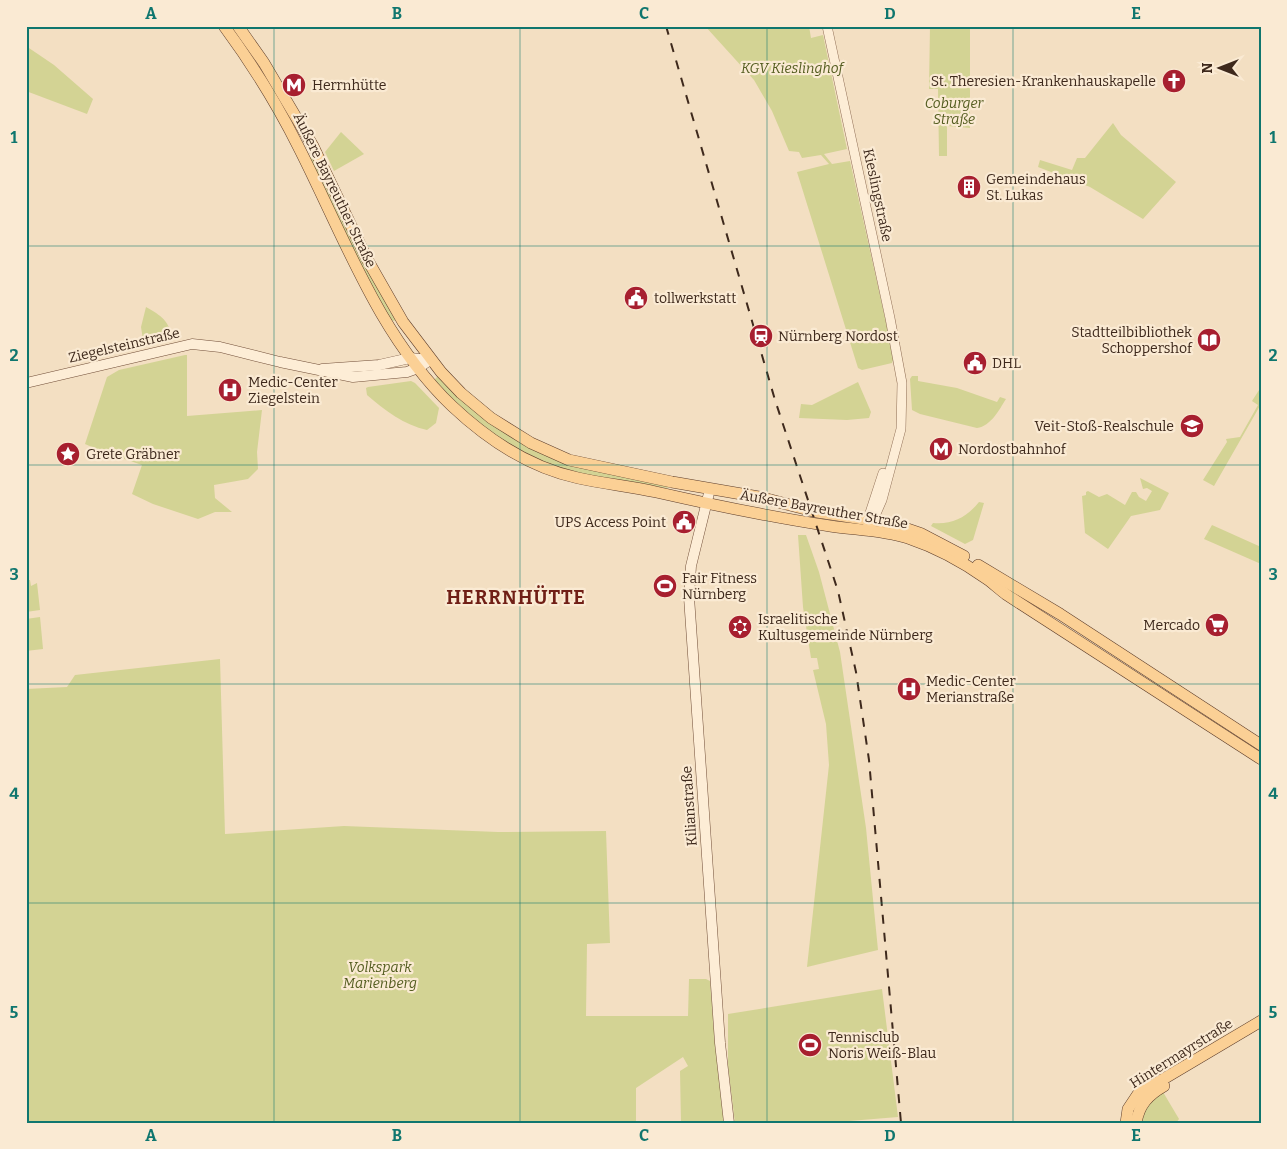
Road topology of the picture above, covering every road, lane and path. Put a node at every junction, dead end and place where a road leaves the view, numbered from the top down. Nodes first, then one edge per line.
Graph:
1 (224, 26) edge
2 (238, 26) edge
3 (827, 26) edge
4 (400, 316) junction
5 (387, 323) junction
6 (410, 358) junction
7 (430, 360) junction
8 (418, 368) junction
9 (316, 369) junction
10 (26, 383) edge
11 (671, 482) junction
12 (710, 489) junction
13 (668, 495) junction
14 (706, 503) junction
15 (869, 523) junction
16 (1261, 745) edge
17 (1261, 759) edge
18 (1261, 1022) edge
19 (1261, 1029) edge
20 (1129, 1121) edge
21 (729, 1123) edge

1 - 5 main road, Äußere Bayreuther Straße
2 - 4 main road, Äußere Bayreuther Straße
3 - 15 street, Kieslingstraße
4 - 5 main road
4 - 7 main road, Äußere Bayreuther Straße
5 - 6 main road, Äußere Bayreuther Straße
6 - 7 main road, Ziegelsteinstraße
6 - 8 main road, Äußere Bayreuther Straße
6 - 9 main road, Ziegelsteinstraße
7 - 8 main road
7 - 11 main road, Äußere Bayreuther Straße
8 - 9 main road, Ziegelsteinstraße
8 - 13 main road, Äußere Bayreuther Straße
9 - 10 main road, Ziegelsteinstraße
11 - 12 main road, Äußere Bayreuther Straße
11 - 13 main road
12 - 14 main road, Kilianstraße
12 - 15 main road, Äußere Bayreuther Straße
13 - 14 main road, Äußere Bayreuther Straße
14 - 15 main road, Äußere Bayreuther Straße
14 - 21 main road, Kilianstraße
15 - 16 main road, Äußere Bayreuther Straße
15 - 17 main road, Äußere Bayreuther Straße
18 - 20 main road, Hintermayrstraße
19 - 20 main road, Hintermayrstraße

